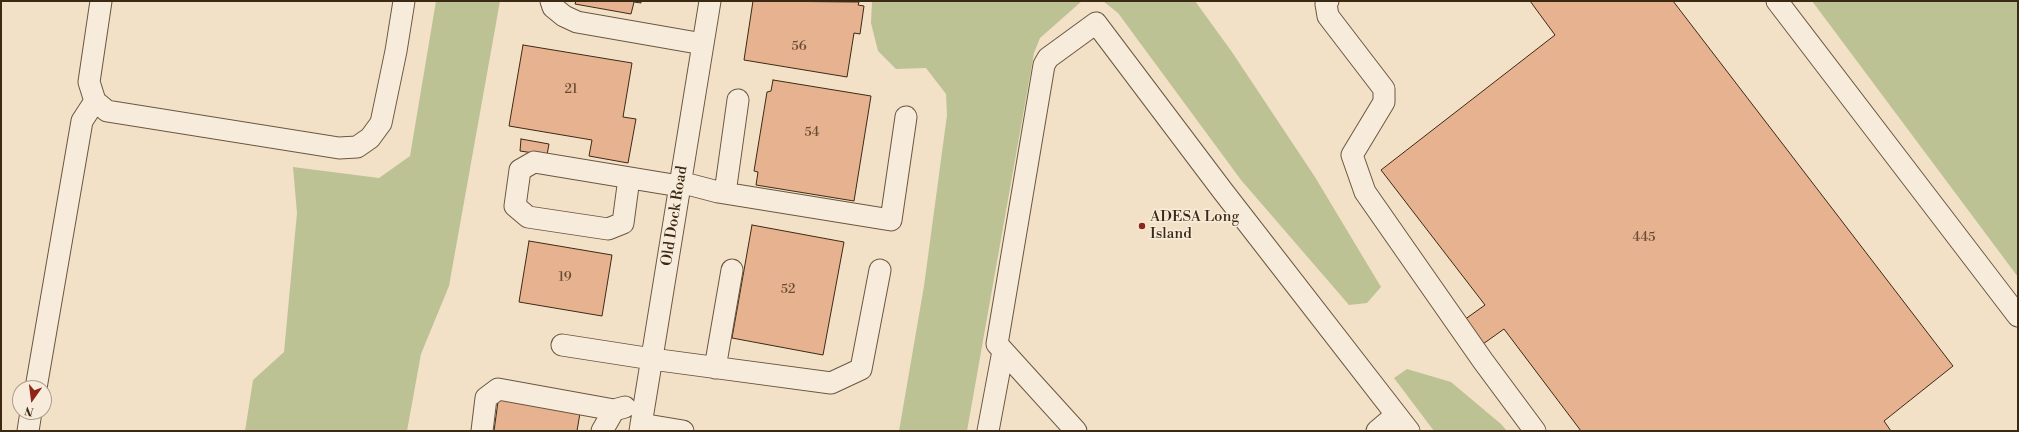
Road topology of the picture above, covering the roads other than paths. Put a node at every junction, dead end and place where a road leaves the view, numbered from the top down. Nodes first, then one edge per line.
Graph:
1 (101, 1) edge
2 (404, 1) edge
3 (551, 1) edge
4 (710, 1) edge
5 (1328, 1) edge
6 (1778, 1) edge
7 (703, 44) junction
8 (738, 100) dead end
9 (95, 101) junction
10 (906, 117) dead end
11 (629, 178) junction
12 (680, 184) junction
13 (724, 193) junction
14 (732, 270) dead end
15 (880, 270) dead end
16 (2018, 316) edge
17 (562, 345) dead end
18 (1003, 351) junction
19 (652, 360) junction
20 (715, 368) junction
21 (37, 380) edge
22 (614, 410) junction
23 (1396, 415) junction
24 (30, 420) edge
25 (641, 422) edge
26 (28, 431) edge
27 (482, 431) edge
28 (602, 431) edge
29 (683, 431) edge
30 (988, 431) edge
31 (1076, 431) edge
32 (1377, 431) edge
33 (1408, 431) edge
34 (1535, 431) edge

1 - 9 street
2 - 9 street
3 - 7 street
4 - 7 street, Old Dock Road
5 - 34 street
6 - 16 street
7 - 12 street, Old Dock Road
8 - 13 street
9 - 21 street
10 - 13 street
11 - 11 street
11 - 12 street
12 - 13 street
12 - 19 street, Old Dock Road
14 - 20 street
15 - 20 street
17 - 19 street
18 - 23 street
18 - 30 street
18 - 31 street
19 - 20 street
19 - 25 street, Old Dock Road
22 - 25 street
22 - 27 street
22 - 28 street
23 - 32 street
23 - 33 street
24 - 26 street
25 - 29 street

